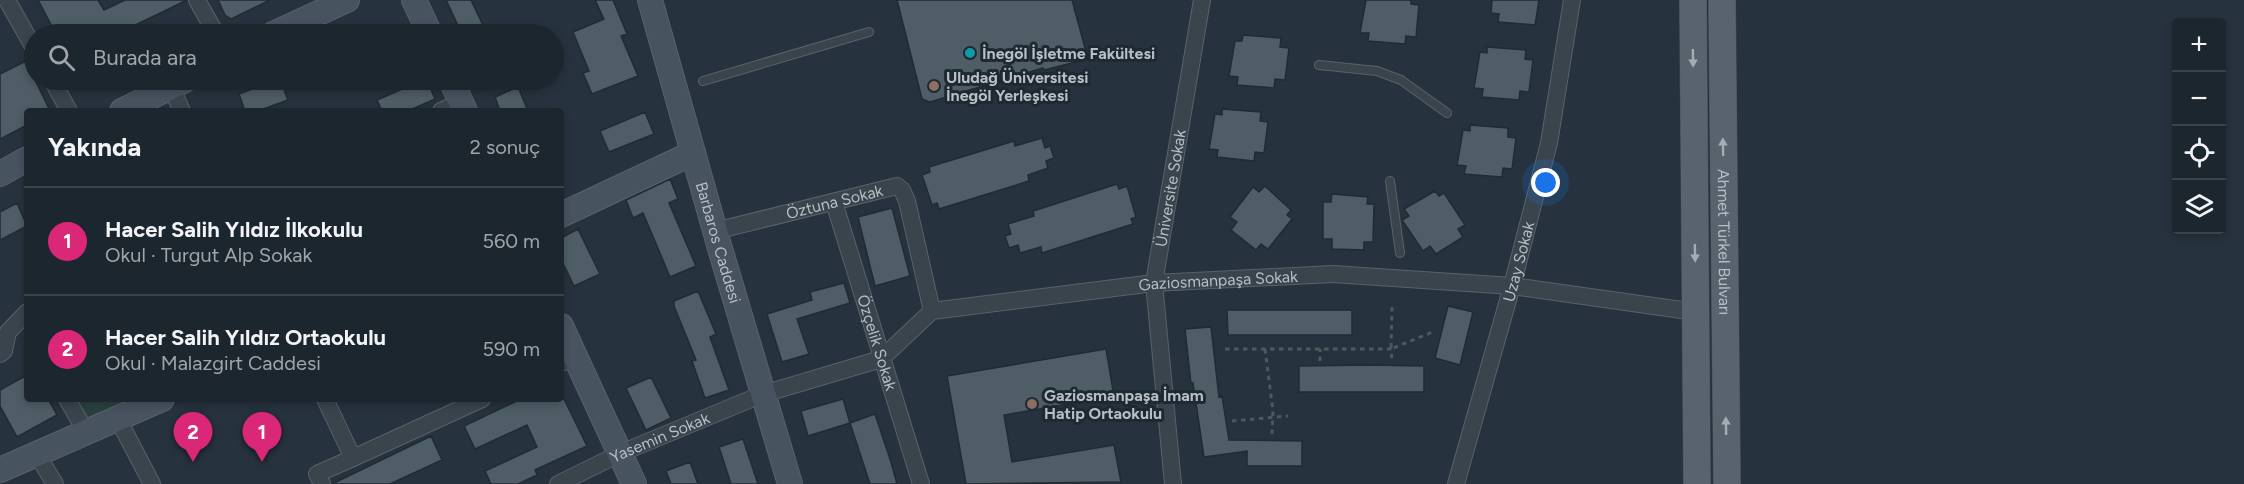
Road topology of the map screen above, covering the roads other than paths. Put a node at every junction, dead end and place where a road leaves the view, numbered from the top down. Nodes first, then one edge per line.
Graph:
1 (7, 0) edge
2 (197, 0) edge
3 (347, 0) edge
4 (414, 0) edge
5 (650, 0) edge
6 (1202, 0) edge
7 (1572, 0) edge
8 (1693, 0) edge
9 (1722, 0) edge
10 (210, 24) edge
11 (295, 24) edge
12 (425, 24) edge
13 (24, 30) edge
14 (869, 32) dead end
15 (1319, 66) dead end
16 (703, 81) dead end
17 (57, 90) edge
18 (164, 90) edge
19 (179, 90) edge
20 (453, 90) edge
21 (67, 108) edge
22 (128, 108) edge
23 (182, 108) edge
24 (456, 108) edge
25 (1447, 113) dead end
26 (693, 153) junction
27 (24, 161) edge
28 (0, 174) edge
29 (1390, 181) dead end
30 (834, 202) junction
31 (564, 214) edge
32 (715, 231) junction
33 (1400, 253) dead end
34 (1154, 283) junction
35 (1512, 286) junction
36 (932, 311) junction
37 (1696, 312) junction
38 (24, 321) edge
39 (564, 341) edge
40 (0, 354) edge
41 (882, 359) junction
42 (568, 360) edge
43 (763, 394) junction
44 (69, 402) edge
45 (155, 402) edge
46 (327, 402) edge
47 (475, 402) edge
48 (118, 418) junction
49 (87, 432) junction
50 (36, 453) junction
51 (621, 453) junction
52 (353, 458) junction
53 (0, 470) edge
54 (54, 484) edge
55 (152, 484) edge
56 (322, 484) edge
57 (558, 484) edge
58 (634, 484) edge
59 (790, 484) edge
60 (921, 484) edge
61 (1173, 484) edge
62 (1456, 484) edge
63 (1697, 484) edge
64 (1727, 484) edge

1 - 13 street
2 - 10 street
3 - 11 main road
4 - 12 main road
5 - 26 main road, Barbaros Caddesi
6 - 34 street, Üniversite Sokak
7 - 35 street, Uzay Sokak
8 -> 37 main road, Ahmet Türkel Bulvarı
64 -> 9 main road, Ahmet Türkel Bulvarı
14 - 16 lane
15 - 25 lane
17 - 21 street
18 - 22 main road
19 - 23 street
20 - 24 main road
26 - 31 main road
26 - 32 main road, Barbaros Caddesi
27 - 28 main road
29 - 33 lane
30 - 32 street, Öztuna Sokak
30 - 36 street, Öztuna Sokak
30 - 41 street, Özçelik Sokak
32 - 43 main road, Barbaros Caddesi
34 - 35 street, Gaziosmanpaşa Sokak
34 - 36 street, Gaziosmanpaşa Sokak
34 - 61 street, Üniversite Sokak
35 - 37 street, Gaziosmanpaşa Sokak
35 - 62 street, Uzay Sokak
36 - 41 street
37 - 63 main road, Ahmet Türkel Bulvarı
38 - 40 street
39 - 42 main road
41 - 43 street
41 - 60 street, Özçelik Sokak
42 - 51 main road
43 - 51 street, Yasemin Sokak
43 - 59 main road, Barbaros Caddesi
44 - 49 street
45 - 48 main road
46 - 52 street
47 - 52 street
48 - 49 main road
48 - 55 street
49 - 50 main road
50 - 53 main road
50 - 54 street
51 - 57 street, Yasemin Sokak
51 - 58 main road
52 - 56 street

